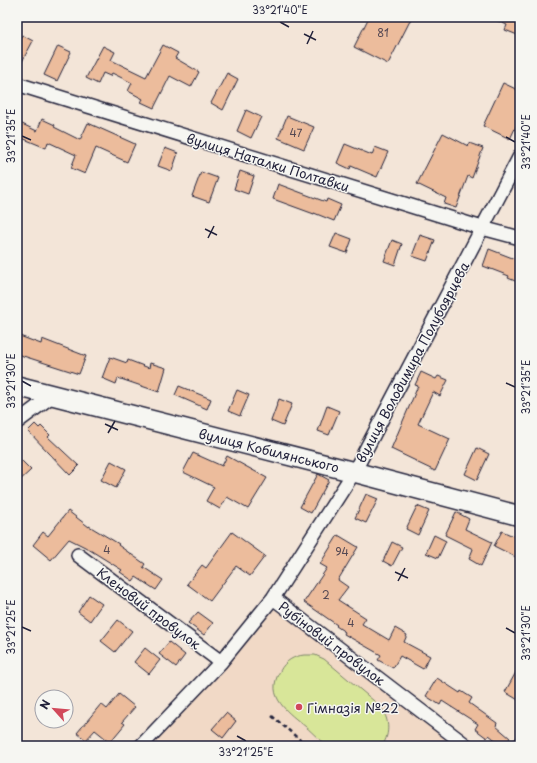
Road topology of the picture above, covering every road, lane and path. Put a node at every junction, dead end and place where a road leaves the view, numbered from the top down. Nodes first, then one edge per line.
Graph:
1 (17, 84) edge
2 (520, 156) edge
3 (482, 228) junction
4 (520, 238) edge
5 (17, 386) edge
6 (53, 395) junction
7 (17, 422) edge
8 (354, 472) junction
9 (520, 516) edge
10 (78, 555) dead end
11 (273, 598) junction
12 (221, 662) junction
13 (272, 716) dead end
14 (520, 734) edge
15 (141, 746) edge
16 (307, 746) edge
17 (467, 746) edge
18 (510, 746) edge

1 - 3 street, вулиця Наталки Полтавки
2 - 3 street, вулиця Володимира Полубоярцева
3 - 4 street, вулиця Наталки Полтавки
3 - 8 street, вулиця Володимира Полубоярцева
5 - 6 main road, вулиця Кобилянського
6 - 7 street
6 - 8 main road, вулиця Кобилянського
8 - 9 main road, вулиця Кобилянського
8 - 11 street, вулиця Володимира Полубоярцева
10 - 12 street, Кленовий провулок
11 - 12 street, вулиця Володимира Полубоярцева
11 - 17 street, Рубіновий провулок
12 - 15 street, вулиця Володимира Полубоярцева
13 - 16 path
14 - 18 path

